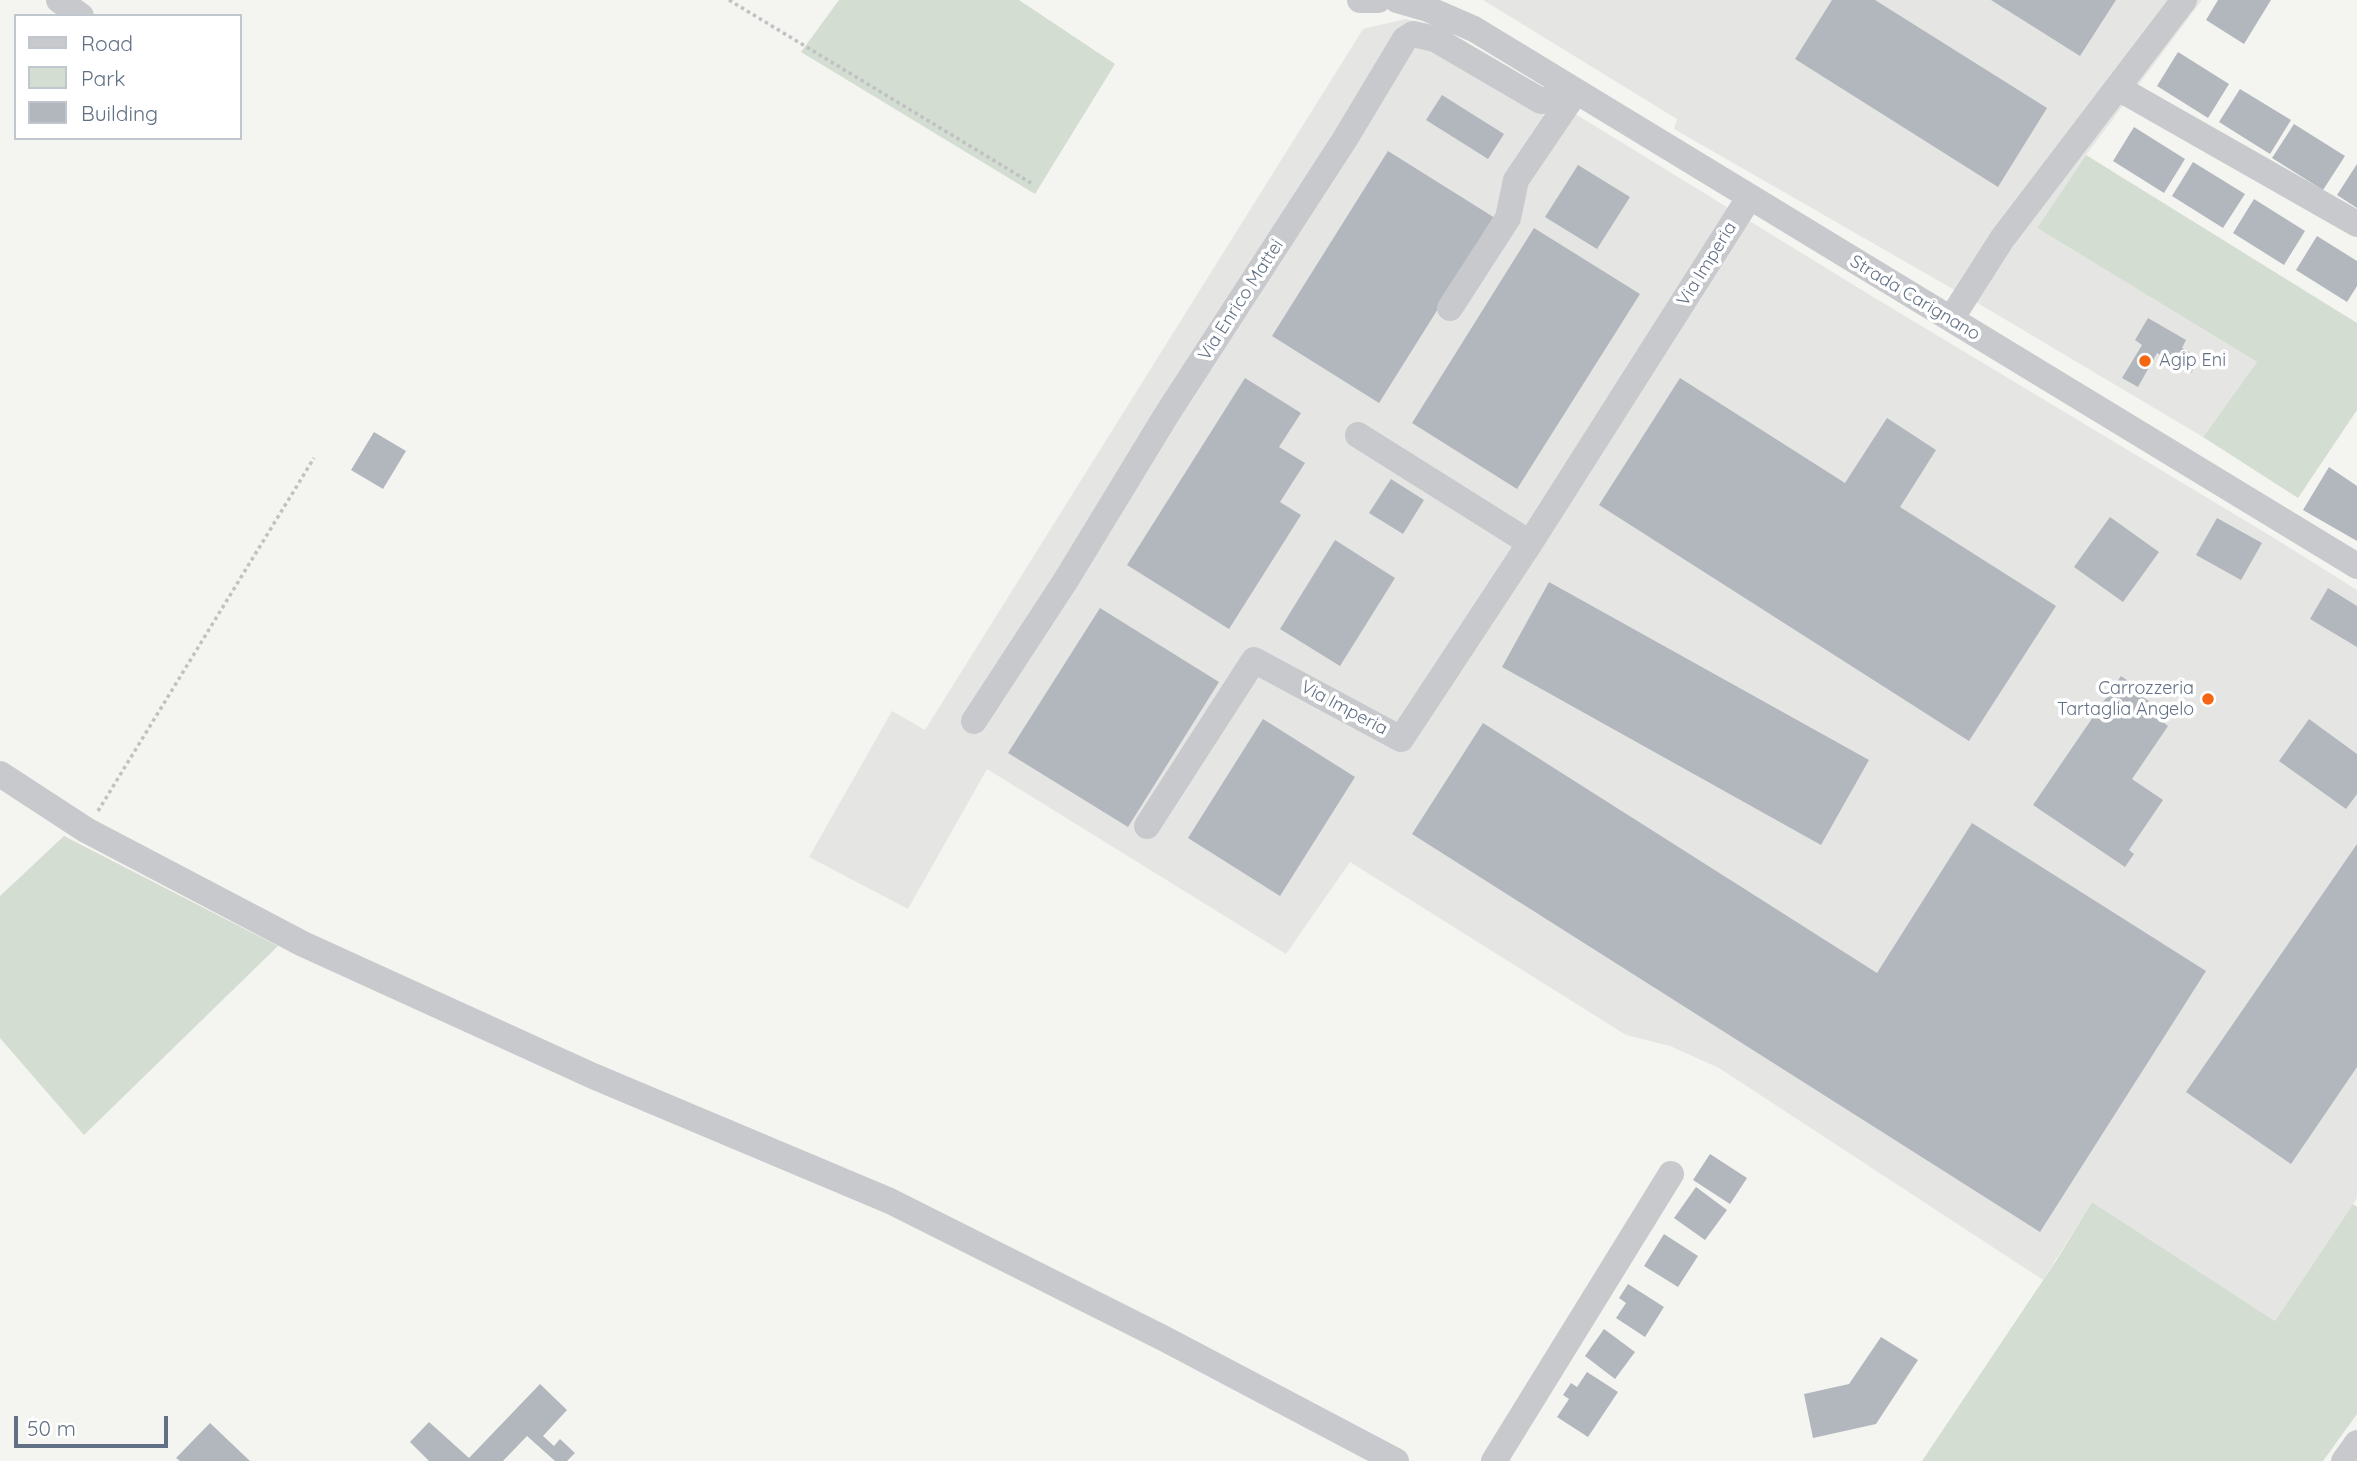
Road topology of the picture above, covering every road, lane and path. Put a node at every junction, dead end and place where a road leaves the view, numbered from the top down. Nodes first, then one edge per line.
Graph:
1 (58, 0) edge
2 (729, 0) edge
3 (1360, 0) edge
4 (1378, 0) edge
5 (1397, 0) edge
6 (1441, 0) edge
7 (2184, 0) edge
8 (78, 14) edge
9 (1474, 29) junction
10 (2118, 88) junction
11 (1575, 93) junction
12 (1031, 183) dead end
13 (1749, 198) junction
14 (2357, 225) edge
15 (1450, 308) dead end
16 (1951, 319) junction
17 (1358, 435) dead end
18 (314, 458) dead end
19 (1530, 543) junction
20 (2357, 566) edge
21 (974, 721) dead end
22 (0, 774) edge
23 (1147, 826) dead end
24 (86, 830) junction
25 (1671, 1174) dead end
26 (2357, 1443) edge
27 (1395, 1461) edge
28 (1494, 1461) edge
29 (2344, 1461) edge

1 - 8 street
2 - 12 path
3 - 4 street
5 - 9 street, Strada Carignano
6 - 9 street, Strada Carignano
7 - 10 street
9 - 11 street, Strada Carignano
10 - 14 street
10 - 16 street
11 - 13 street, Strada Carignano
11 - 15 street
11 - 21 street, Via Enrico Mattei
13 - 16 street, Strada Carignano
13 - 19 street, Via Imperia
16 - 20 street, Strada Carignano
17 - 19 street
18 - 24 path
19 - 23 street, Via Imperia
22 - 24 street
24 - 27 street
25 - 28 street
26 - 29 street

